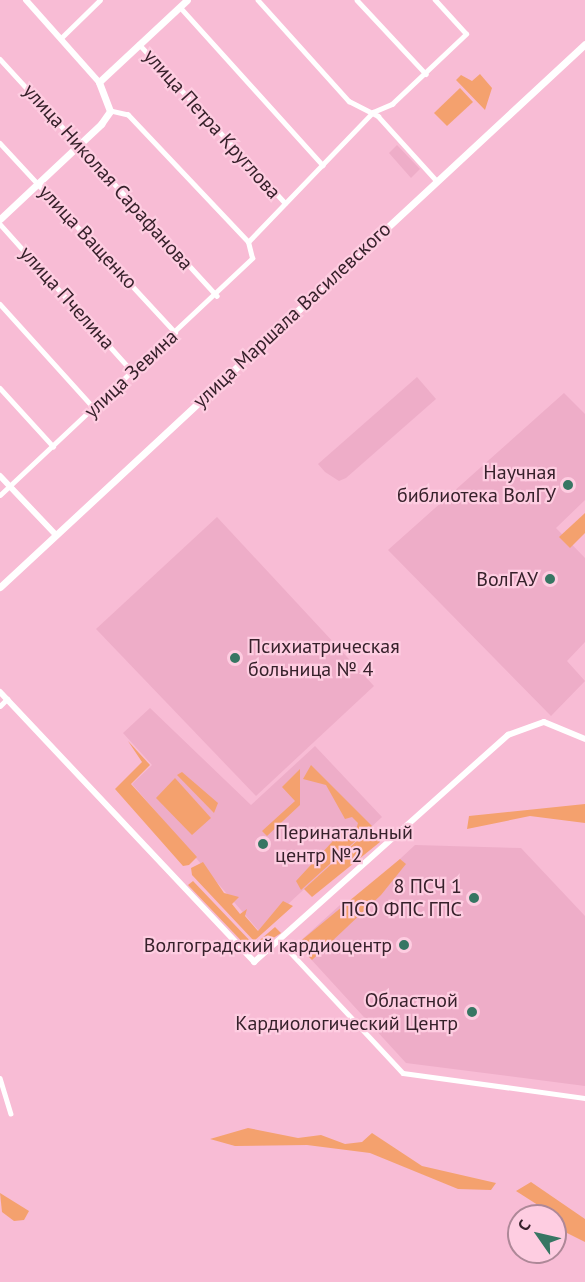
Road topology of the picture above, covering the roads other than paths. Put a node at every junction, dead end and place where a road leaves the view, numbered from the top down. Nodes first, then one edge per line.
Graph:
1 (26, 0) edge
2 (100, 0) edge
3 (187, 0) edge
4 (258, 0) edge
5 (357, 0) edge
6 (435, 0) edge
7 (180, 7) junction
8 (61, 38) junction
9 (140, 44) junction
10 (585, 44) edge
11 (0, 59) edge
12 (426, 74) junction
13 (99, 82) junction
14 (110, 111) junction
15 (373, 112) junction
16 (0, 143) edge
17 (79, 145) junction
18 (323, 165) junction
19 (437, 181) junction
20 (38, 184) junction
21 (285, 203) junction
22 (0, 219) edge
23 (0, 224) edge
24 (248, 242) junction
25 (217, 296) junction
26 (0, 304) edge
27 (175, 332) junction
28 (133, 372) junction
29 (0, 388) edge
30 (94, 408) junction
31 (53, 446) junction
32 (0, 476) edge
33 (9, 486) junction
34 (0, 495) edge
35 (56, 535) junction
36 (0, 587) edge
37 (0, 692) edge
38 (7, 699) junction
39 (0, 706) edge
40 (585, 739) edge
41 (280, 941) junction
42 (0, 1078) edge
43 (585, 1098) edge
44 (11, 1113) dead end

1 - 8 street
2 - 8 street
3 - 7 main road
4 - 15 street
5 - 12 street
6 - 12 street
7 - 9 main road
7 - 18 street
8 - 13 street
9 - 13 main road
9 - 21 street, улица Петра Круглова
10 - 19 main road, улица Маршала Василевского
11 - 17 street, улица Николая Сарафанова
12 - 15 street
13 - 14 main road
14 - 17 main road
14 - 24 street
15 - 18 street
15 - 19 street
16 - 20 street, улица Ващенко
17 - 20 main road
17 - 25 street, улица Николая Сарафанова
18 - 21 street
19 - 35 main road, улица Маршала Василевского
20 - 22 main road
20 - 27 street, улица Ващенко
21 - 24 street
23 - 28 street, улица Пчелина
24 - 25 street, улица Зевина
25 - 27 street, улица Зевина
26 - 30 street
27 - 28 street, улица Зевина
28 - 30 street, улица Зевина
29 - 31 street
30 - 31 street, улица Зевина
31 - 33 street, улица Зевина
32 - 33 street
33 - 34 street, улица Зевина
33 - 35 street
35 - 36 main road, улица Маршала Василевского
37 - 38 street
38 - 39 street
38 - 41 street
40 - 41 street
41 - 43 street
42 - 44 street

